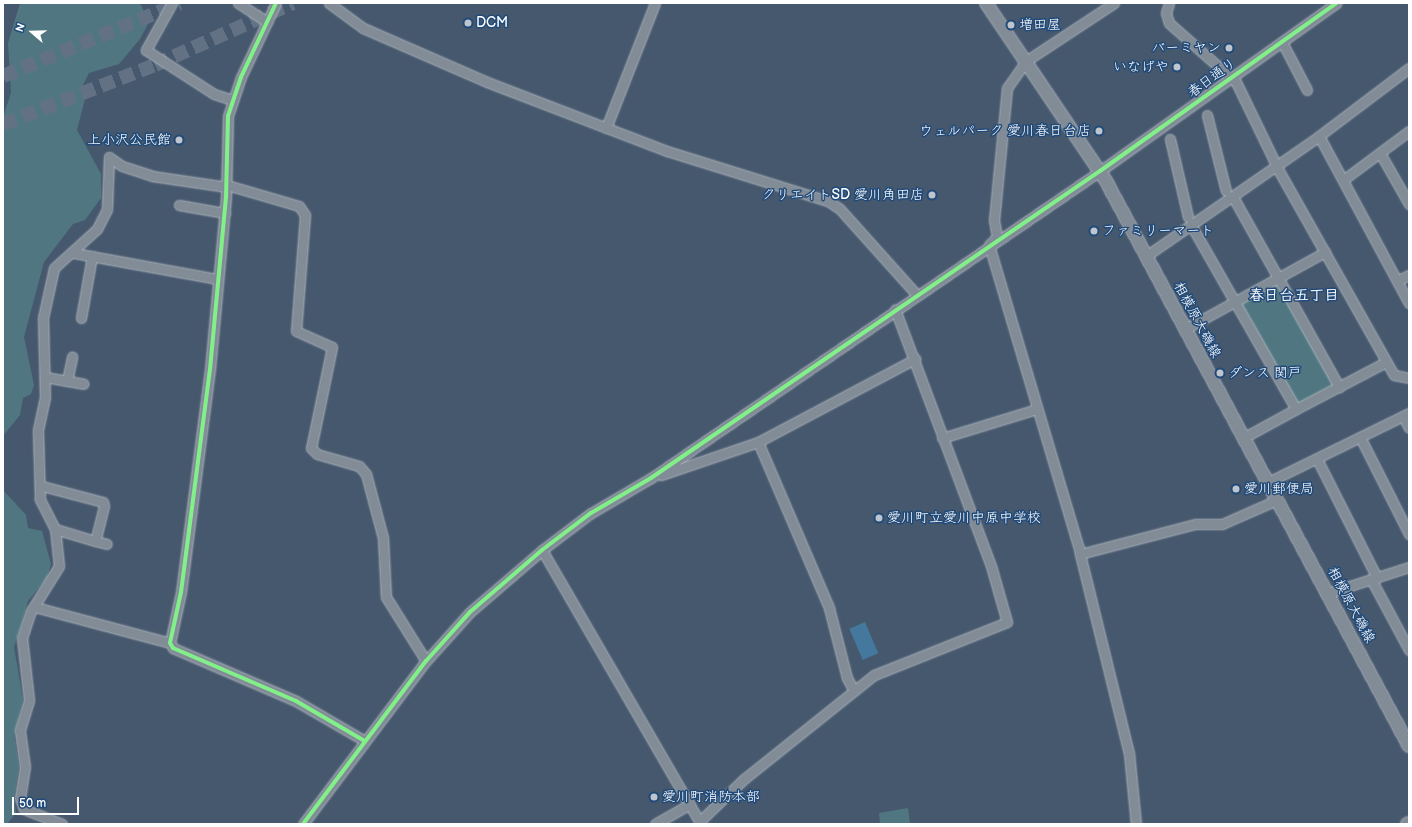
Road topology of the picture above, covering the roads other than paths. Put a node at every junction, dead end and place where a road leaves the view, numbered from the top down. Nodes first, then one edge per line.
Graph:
1 (172, 3) edge
2 (238, 3) edge
3 (276, 3) edge
4 (329, 3) edge
5 (655, 3) edge
6 (986, 3) edge
7 (1114, 3) edge
8 (1169, 3) edge
9 (1336, 3) edge
10 (267, 22) junction
11 (1282, 42) junction
12 (1026, 61) junction
13 (1409, 68) edge
14 (1232, 77) junction
15 (1306, 90) dead end
16 (232, 100) junction
17 (1207, 115) dead end
18 (606, 128) junction
19 (1409, 131) edge
20 (1319, 136) junction
21 (1170, 139) dead end
22 (1380, 153) junction
23 (1277, 165) junction
24 (1100, 171) junction
25 (1343, 180) junction
26 (227, 186) junction
27 (1230, 194) junction
28 (1409, 204) edge
29 (184, 208) dead end
30 (225, 213) junction
31 (1190, 221) junction
32 (989, 245) junction
33 (1324, 252) junction
34 (74, 253) junction
35 (92, 256) junction
36 (1146, 256) junction
37 (1409, 275) edge
38 (1278, 278) junction
39 (217, 279) junction
40 (1397, 281) junction
41 (916, 294) junction
42 (1234, 302) junction
43 (1409, 302) edge
44 (894, 308) junction
45 (84, 314) dead end
46 (1185, 329) junction
47 (72, 357) dead end
48 (915, 359) junction
49 (1386, 362) junction
50 (45, 377) junction
51 (1409, 378) edge
52 (67, 381) junction
53 (83, 384) dead end
54 (1339, 387) junction
55 (1037, 409) junction
56 (1296, 409) junction
57 (1406, 415) edge
58 (1409, 428) edge
59 (942, 438) junction
60 (1243, 438) junction
61 (1360, 438) junction
62 (758, 442) junction
63 (1317, 459) junction
64 (651, 478) junction
65 (1268, 482) junction
66 (42, 486) junction
67 (1277, 500) junction
68 (55, 529) junction
69 (1409, 534) edge
70 (95, 541) junction
71 (107, 544) dead end
72 (542, 550) junction
73 (1080, 554) junction
74 (1409, 567) edge
75 (1374, 579) junction
76 (1328, 593) junction
77 (35, 607) junction
78 (170, 643) junction
79 (1409, 650) edge
80 (426, 660) junction
81 (853, 689) junction
82 (364, 740) junction
83 (1409, 746) edge
84 (690, 804) junction
85 (700, 822) edge
86 (62, 824) edge
87 (303, 824) edge
88 (655, 824) edge
89 (1136, 824) edge

1 - 16 street
2 - 10 street
3 - 10 street
4 - 18 street
5 - 18 street
6 - 12 main road, 相模原大磯線
7 - 12 street
8 - 14 street
9 - 11 street, 春日通り
10 - 16 street
11 - 14 street, 春日通り
11 - 15 street
12 - 24 main road, 相模原大磯線
12 - 32 street
13 - 20 street
14 - 23 street
14 - 24 street, 春日通り
16 - 26 street
17 - 27 street
18 - 41 street
19 - 22 street
20 - 23 street
20 - 25 street
21 - 31 street
22 - 25 street
22 - 28 street
23 - 27 street
23 - 33 street
24 - 32 street, 春日通り
24 - 36 main road, 相模原大磯線
25 - 40 street
26 - 30 street
26 - 34 street
26 - 80 street
27 - 31 street
27 - 38 street
29 - 30 street
30 - 39 street
31 - 36 street
31 - 42 street
32 - 41 street, 春日通り
32 - 55 street
33 - 38 street
33 - 49 street
34 - 35 street
34 - 50 street
35 - 39 street
35 - 45 street
36 - 46 main road, 相模原大磯線
37 - 40 street
38 - 42 street
38 - 54 street
39 - 78 street
40 - 43 street
41 - 44 street, 春日通り
42 - 46 street
42 - 56 street
44 - 48 street
44 - 64 street, 春日通り
46 - 60 main road, 相模原大磯線
47 - 52 street
48 - 59 street
48 - 62 street
49 - 51 street
49 - 54 street
50 - 52 street
50 - 66 street
52 - 53 street
54 - 56 street
55 - 59 street
55 - 73 street
56 - 60 street
57 - 58 street
57 - 61 street
59 - 81 street
60 - 65 main road, 相模原大磯線
61 - 63 street
61 - 69 street
62 - 64 street
62 - 81 street
63 - 65 street
63 - 75 street
64 - 72 street
65 - 67 main road, 相模原大磯線
66 - 68 street
66 - 70 street
67 - 73 street
67 - 76 main road, 相模原大磯線
68 - 70 street
68 - 77 street
70 - 71 street
72 - 80 street
72 - 84 street
73 - 89 street
74 - 75 street
75 - 76 street
75 - 79 street
76 - 83 main road, 相模原大磯線
77 - 78 street
77 - 86 street
78 - 82 street
80 - 82 street
81 - 85 street
82 - 87 street
84 - 85 street
84 - 88 street

